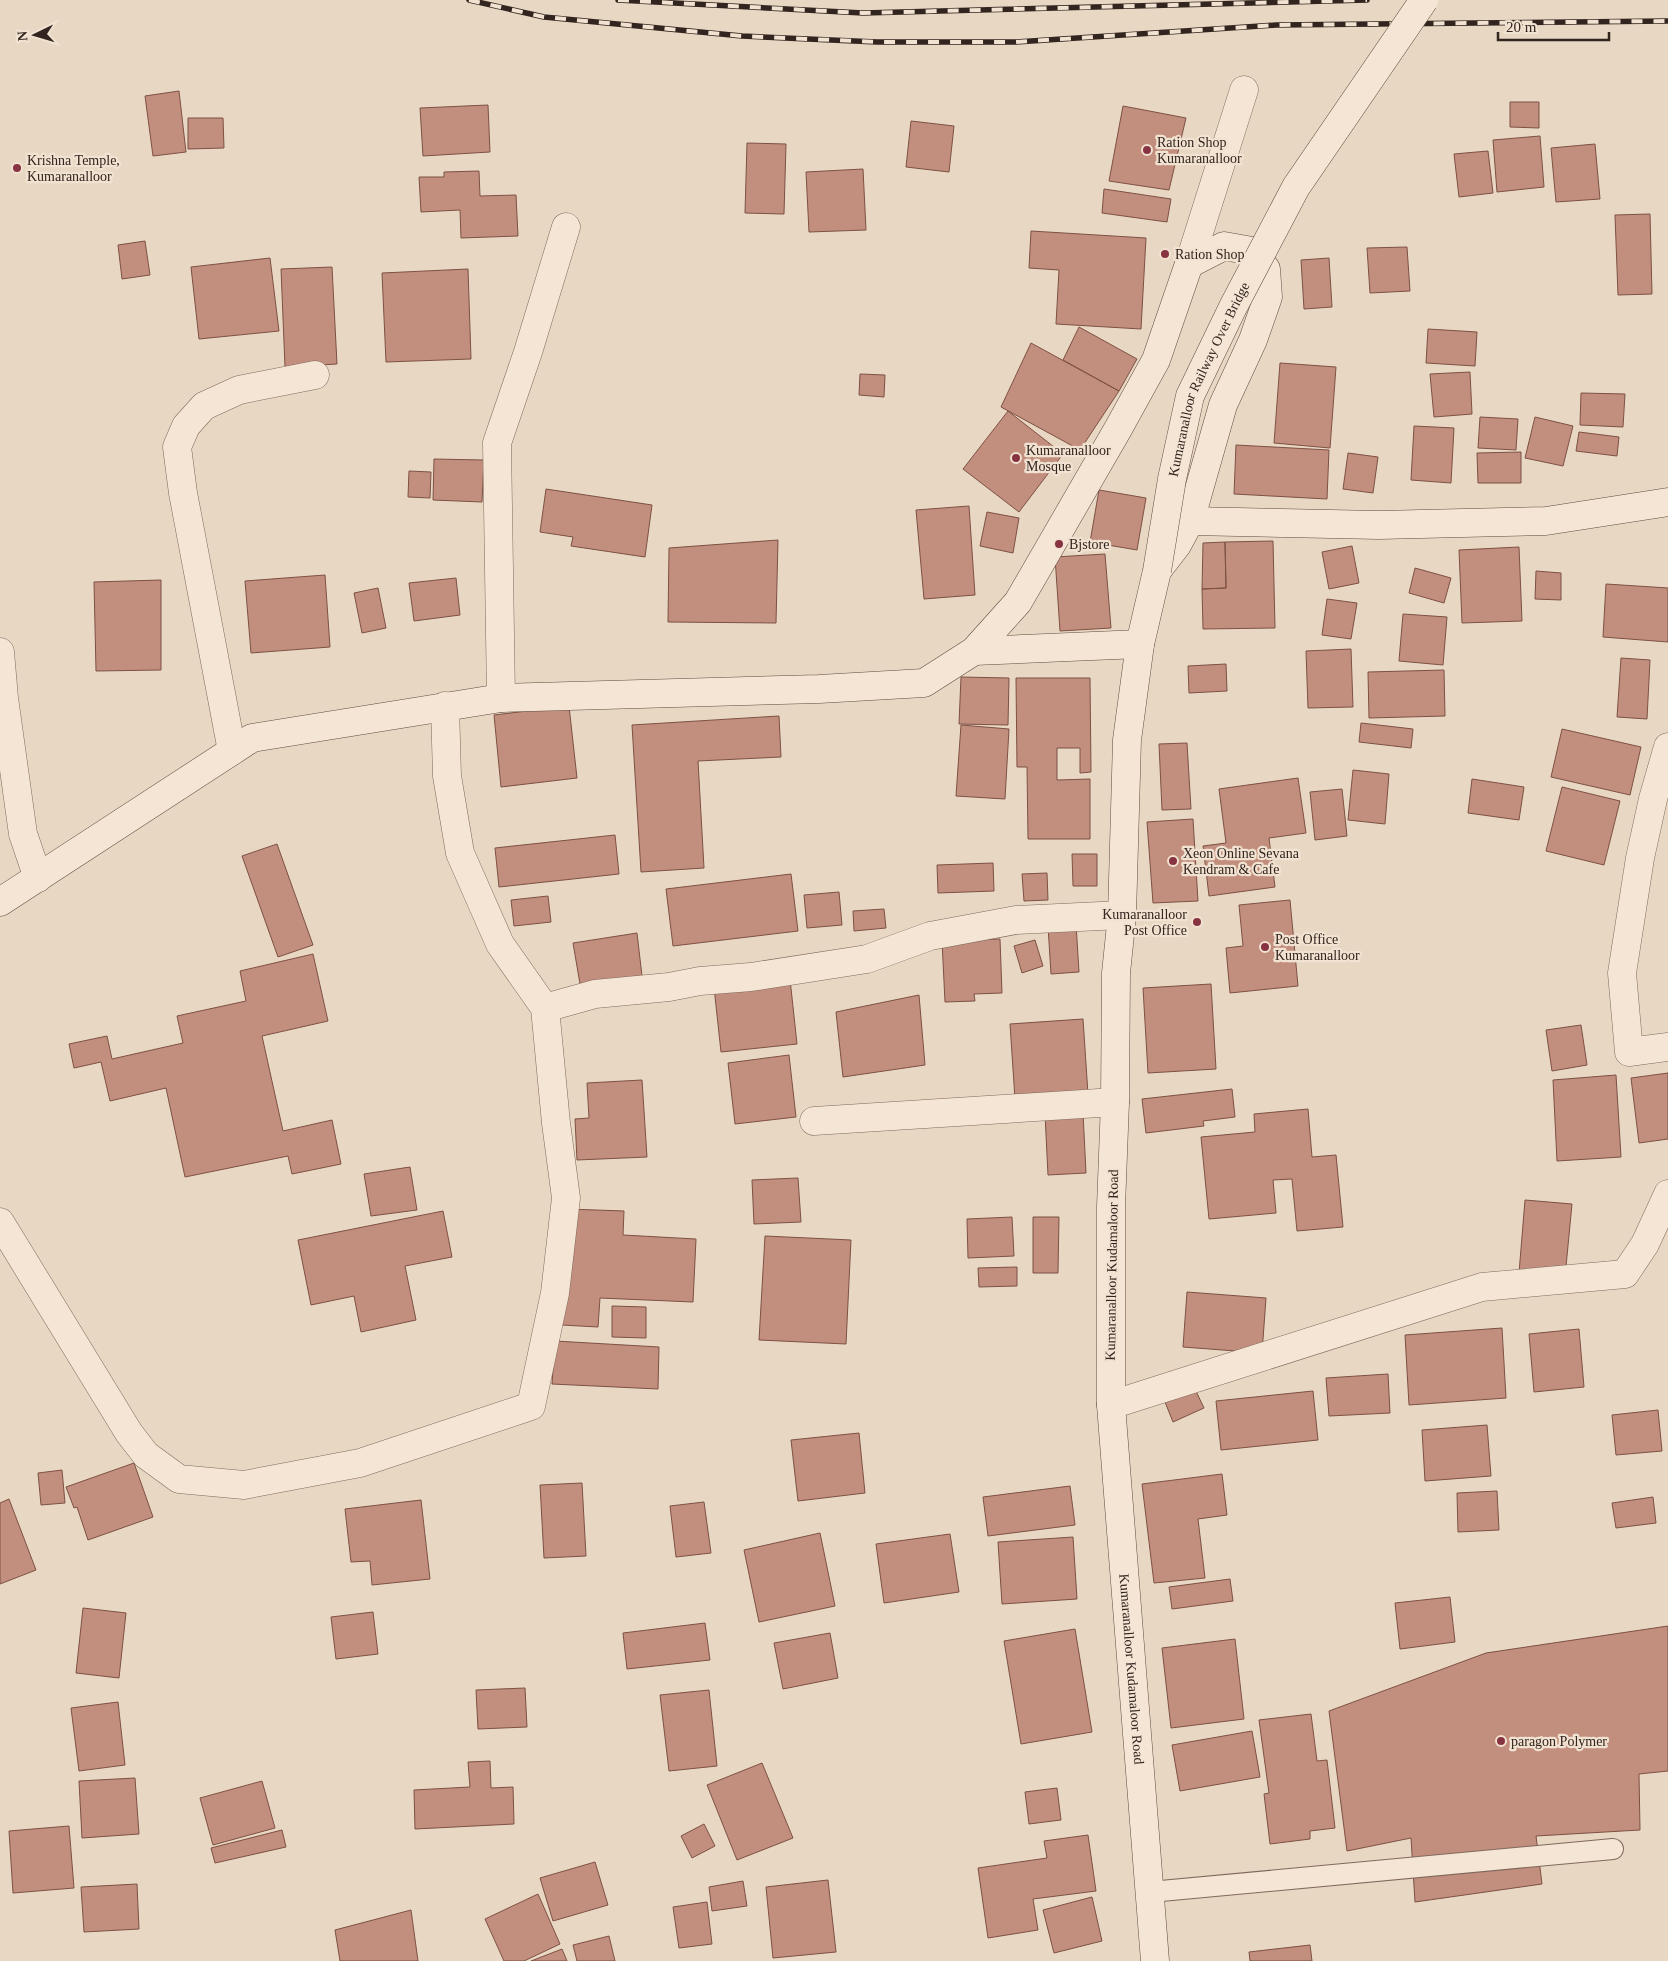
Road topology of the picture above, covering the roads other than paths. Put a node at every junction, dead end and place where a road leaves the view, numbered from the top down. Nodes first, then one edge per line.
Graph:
1 (1424, 0) edge
2 (1244, 90) dead end
3 (566, 227) dead end
4 (1189, 264) junction
5 (314, 375) dead end
6 (1668, 502) edge
7 (1190, 521) junction
8 (1157, 571) junction
9 (1140, 644) junction
10 (0, 652) edge
11 (974, 652) junction
12 (501, 698) junction
13 (445, 706) junction
14 (1668, 747) edge
15 (232, 751) junction
16 (38, 878) junction
17 (0, 902) edge
18 (1122, 915) junction
19 (545, 1008) junction
20 (1668, 1047) edge
21 (1115, 1102) junction
22 (814, 1120) dead end
23 (1668, 1194) edge
24 (0, 1222) edge
25 (1111, 1404) junction
26 (1612, 1849) dead end
27 (1150, 1892) junction
28 (1155, 1961) edge

1 - 8 street, Kumaranalloor Railway Over Bridge, bridge
2 - 4 street
3 - 12 street
4 - 7 street
4 - 11 street
5 - 15 street
6 - 7 street
7 - 8 street
8 - 9 street, Kumaranalloor Kudamaloor Road
9 - 11 street
9 - 18 street, Kumaranalloor Kudamaloor Road
10 - 16 street
11 - 12 street
12 - 13 street
13 - 15 street
13 - 19 street
14 - 20 street
15 - 16 street
16 - 17 street
18 - 19 street
18 - 21 street, Kumaranalloor Kudamaloor Road
19 - 24 street
21 - 22 street
21 - 25 street, Kumaranalloor Kudamaloor Road
23 - 25 street
25 - 27 street, Kumaranalloor Kudamaloor Road
26 - 27 lane
27 - 28 street, Kumaranalloor Kudamaloor Road

